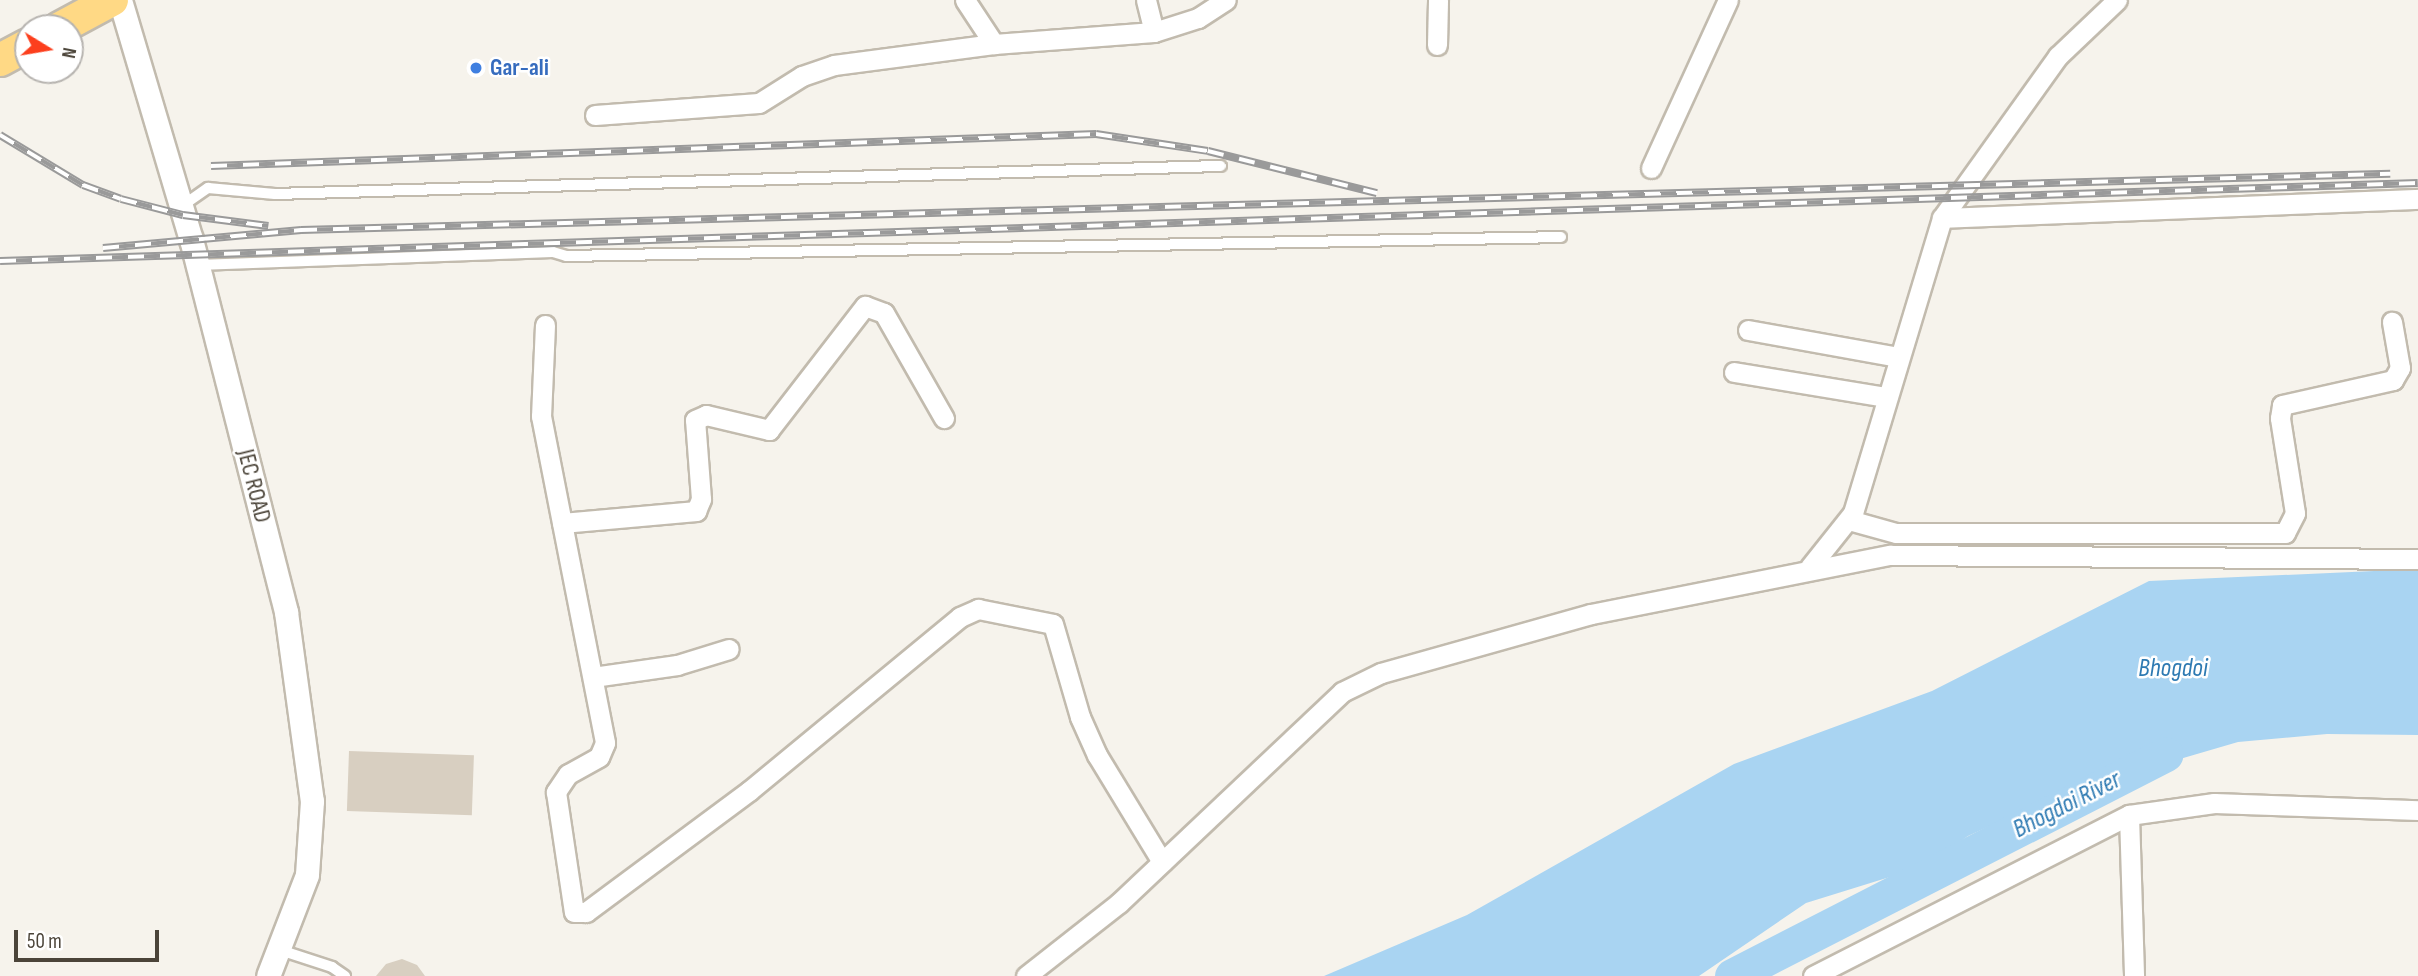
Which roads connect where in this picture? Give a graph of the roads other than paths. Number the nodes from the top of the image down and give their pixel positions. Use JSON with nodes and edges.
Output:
{"nodes":[{"id":1,"x":111,"y":0,"type":"edge"},
{"id":2,"x":120,"y":0,"type":"edge"},
{"id":3,"x":965,"y":0,"type":"edge"},
{"id":4,"x":1146,"y":0,"type":"edge"},
{"id":5,"x":1226,"y":0,"type":"edge"},
{"id":6,"x":1438,"y":0,"type":"edge"},
{"id":7,"x":1728,"y":0,"type":"edge"},
{"id":8,"x":2117,"y":0,"type":"edge"},
{"id":9,"x":84,"y":15,"type":"edge"},
{"id":10,"x":1154,"y":32,"type":"junction"},
{"id":11,"x":994,"y":44,"type":"junction"},
{"id":12,"x":1437,"y":46,"type":"dead end"},
{"id":13,"x":595,"y":115,"type":"dead end"},
{"id":14,"x":1221,"y":166,"type":"dead end"},
{"id":15,"x":1651,"y":168,"type":"dead end"},
{"id":16,"x":2418,"y":199,"type":"edge"},
{"id":17,"x":181,"y":207,"type":"junction"},
{"id":18,"x":1942,"y":218,"type":"junction"},
{"id":19,"x":1561,"y":237,"type":"dead end"},
{"id":20,"x":197,"y":265,"type":"junction"},
{"id":21,"x":2392,"y":322,"type":"dead end"},
{"id":22,"x":545,"y":325,"type":"dead end"},
{"id":23,"x":1748,"y":330,"type":"dead end"},
{"id":24,"x":1898,"y":357,"type":"junction"},
{"id":25,"x":1734,"y":372,"type":"dead end"},
{"id":26,"x":1885,"y":397,"type":"junction"},
{"id":27,"x":944,"y":418,"type":"dead end"},
{"id":28,"x":1849,"y":520,"type":"junction"},
{"id":29,"x":562,"y":523,"type":"junction"},
{"id":30,"x":2418,"y":559,"type":"edge"},
{"id":31,"x":1810,"y":567,"type":"junction"},
{"id":32,"x":729,"y":649,"type":"dead end"},
{"id":33,"x":593,"y":677,"type":"junction"},
{"id":34,"x":2418,"y":810,"type":"edge"},
{"id":35,"x":2129,"y":814,"type":"junction"},
{"id":36,"x":1162,"y":862,"type":"junction"},
{"id":37,"x":280,"y":950,"type":"junction"},
{"id":38,"x":268,"y":976,"type":"edge"},
{"id":39,"x":345,"y":976,"type":"edge"},
{"id":40,"x":1026,"y":976,"type":"edge"},
{"id":41,"x":1813,"y":976,"type":"edge"},
{"id":42,"x":2134,"y":976,"type":"edge"}],
"edges":[{"from":1,"to":9,"type":"highway"},
{"from":2,"to":17,"type":"street","name":"JEC ROAD"},
{"from":3,"to":11,"type":"street"},
{"from":4,"to":10,"type":"street"},
{"from":5,"to":10,"type":"street"},
{"from":6,"to":12,"type":"street"},
{"from":7,"to":15,"type":"street"},
{"from":8,"to":18,"type":"street"},
{"from":10,"to":11,"type":"street"},
{"from":11,"to":13,"type":"street"},
{"from":14,"to":17,"type":"lane"},
{"from":16,"to":18,"type":"street"},
{"from":17,"to":20,"type":"street","name":"JEC ROAD"},
{"from":18,"to":24,"type":"street"},
{"from":19,"to":20,"type":"lane"},
{"from":20,"to":37,"type":"street","name":"JEC ROAD"},
{"from":21,"to":28,"type":"street"},
{"from":22,"to":29,"type":"street"},
{"from":23,"to":24,"type":"street"},
{"from":24,"to":26,"type":"street"},
{"from":25,"to":26,"type":"street"},
{"from":26,"to":28,"type":"street"},
{"from":27,"to":29,"type":"street"},
{"from":28,"to":31,"type":"street"},
{"from":29,"to":33,"type":"street"},
{"from":30,"to":31,"type":"street"},
{"from":31,"to":36,"type":"street"},
{"from":32,"to":33,"type":"street"},
{"from":33,"to":36,"type":"street"},
{"from":34,"to":35,"type":"street"},
{"from":35,"to":41,"type":"street"},
{"from":35,"to":42,"type":"street"},
{"from":36,"to":40,"type":"street"},
{"from":37,"to":38,"type":"street","name":"JEC ROAD"},
{"from":37,"to":39,"type":"lane"}]}
